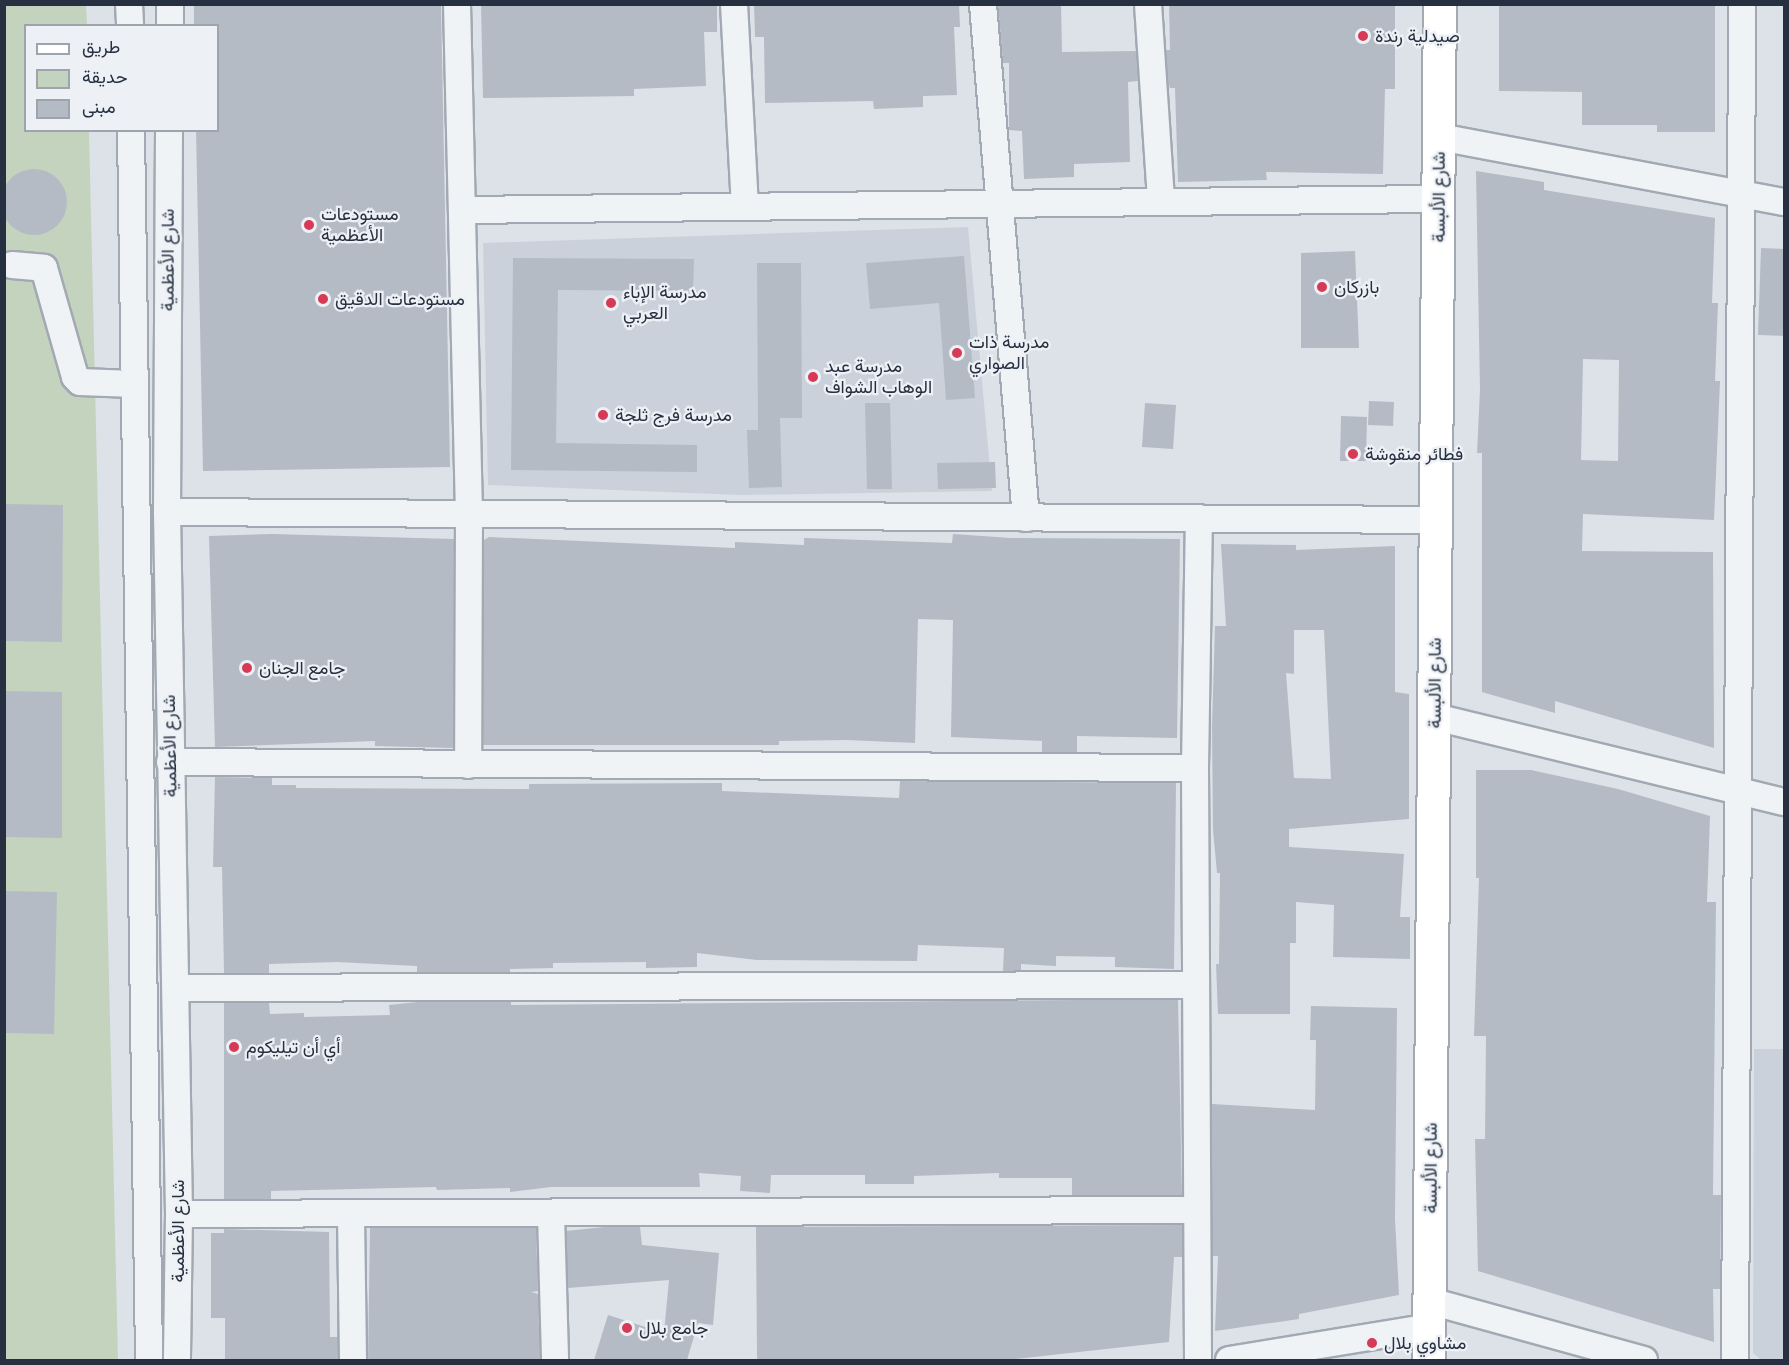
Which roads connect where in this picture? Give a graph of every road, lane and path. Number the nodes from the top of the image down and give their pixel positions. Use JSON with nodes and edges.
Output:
{"nodes":[{"id":1,"x":129,"y":4,"type":"edge"},
{"id":2,"x":170,"y":4,"type":"edge"},
{"id":3,"x":457,"y":4,"type":"edge"},
{"id":4,"x":734,"y":4,"type":"edge"},
{"id":5,"x":983,"y":4,"type":"edge"},
{"id":6,"x":1148,"y":4,"type":"edge"},
{"id":7,"x":1440,"y":4,"type":"edge"},
{"id":8,"x":1742,"y":4,"type":"edge"},
{"id":9,"x":129,"y":24,"type":"edge"},
{"id":10,"x":170,"y":24,"type":"edge"},
{"id":11,"x":131,"y":132,"type":"edge"},
{"id":12,"x":169,"y":132,"type":"edge"},
{"id":13,"x":1439,"y":137,"type":"junction"},
{"id":14,"x":1741,"y":194,"type":"junction"},
{"id":15,"x":1439,"y":198,"type":"junction"},
{"id":16,"x":1161,"y":202,"type":"junction"},
{"id":17,"x":1785,"y":202,"type":"edge"},
{"id":18,"x":999,"y":203,"type":"junction"},
{"id":19,"x":745,"y":206,"type":"junction"},
{"id":20,"x":462,"y":210,"type":"junction"},
{"id":21,"x":12,"y":265,"type":"dead end"},
{"id":22,"x":134,"y":384,"type":"junction"},
{"id":23,"x":167,"y":512,"type":"junction"},
{"id":24,"x":469,"y":514,"type":"junction"},
{"id":25,"x":1026,"y":518,"type":"junction"},
{"id":26,"x":1199,"y":518,"type":"junction"},
{"id":27,"x":1436,"y":520,"type":"junction"},
{"id":28,"x":1435,"y":717,"type":"junction"},
{"id":29,"x":170,"y":762,"type":"junction"},
{"id":30,"x":468,"y":765,"type":"junction"},
{"id":31,"x":1195,"y":768,"type":"junction"},
{"id":32,"x":1741,"y":791,"type":"junction"},
{"id":33,"x":1785,"y":802,"type":"edge"},
{"id":34,"x":1196,"y":985,"type":"junction"},
{"id":35,"x":176,"y":988,"type":"junction"},
{"id":36,"x":1197,"y":1210,"type":"junction"},
{"id":37,"x":179,"y":1214,"type":"junction"},
{"id":38,"x":551,"y":1214,"type":"junction"},
{"id":39,"x":351,"y":1215,"type":"junction"},
{"id":40,"x":1430,"y":1314,"type":"junction"},
{"id":41,"x":150,"y":1360,"type":"edge"},
{"id":42,"x":177,"y":1360,"type":"edge"},
{"id":43,"x":353,"y":1360,"type":"edge"},
{"id":44,"x":555,"y":1360,"type":"edge"},
{"id":45,"x":1198,"y":1360,"type":"edge"},
{"id":46,"x":1229,"y":1360,"type":"edge"},
{"id":47,"x":1429,"y":1360,"type":"edge"},
{"id":48,"x":1644,"y":1360,"type":"edge"},
{"id":49,"x":1735,"y":1360,"type":"edge"}],
"edges":[{"from":1,"to":9,"type":"street"},
{"from":2,"to":10,"type":"street"},
{"from":3,"to":20,"type":"street"},
{"from":4,"to":19,"type":"street"},
{"from":5,"to":18,"type":"street"},
{"from":6,"to":16,"type":"street"},
{"from":7,"to":13,"type":"main road","name":"شارع الألبسة"},
{"from":8,"to":14,"type":"street"},
{"from":11,"to":22,"type":"street"},
{"from":12,"to":23,"type":"street","name":"شارع الأعظمية"},
{"from":13,"to":14,"type":"street"},
{"from":13,"to":15,"type":"main road","name":"شارع الألبسة"},
{"from":14,"to":17,"type":"street"},
{"from":14,"to":32,"type":"street"},
{"from":15,"to":16,"type":"street"},
{"from":15,"to":27,"type":"main road","name":"شارع الألبسة"},
{"from":16,"to":18,"type":"street"},
{"from":18,"to":19,"type":"street"},
{"from":18,"to":25,"type":"street"},
{"from":19,"to":20,"type":"street"},
{"from":20,"to":24,"type":"street"},
{"from":21,"to":22,"type":"street"},
{"from":22,"to":41,"type":"street"},
{"from":23,"to":24,"type":"street"},
{"from":23,"to":29,"type":"street","name":"شارع الأعظمية"},
{"from":24,"to":25,"type":"street"},
{"from":24,"to":30,"type":"street"},
{"from":25,"to":26,"type":"street"},
{"from":26,"to":27,"type":"street"},
{"from":26,"to":31,"type":"street"},
{"from":27,"to":28,"type":"main road","name":"شارع الألبسة"},
{"from":28,"to":32,"type":"street"},
{"from":28,"to":40,"type":"main road","name":"شارع الألبسة"},
{"from":29,"to":30,"type":"street"},
{"from":29,"to":35,"type":"street","name":"شارع الأعظمية"},
{"from":30,"to":31,"type":"street"},
{"from":31,"to":34,"type":"street"},
{"from":32,"to":33,"type":"street"},
{"from":32,"to":49,"type":"street"},
{"from":34,"to":35,"type":"street"},
{"from":34,"to":36,"type":"street"},
{"from":35,"to":37,"type":"street","name":"شارع الأعظمية"},
{"from":36,"to":38,"type":"street"},
{"from":36,"to":45,"type":"street"},
{"from":37,"to":39,"type":"street"},
{"from":37,"to":42,"type":"street","name":"شارع الأعظمية"},
{"from":38,"to":39,"type":"street"},
{"from":38,"to":44,"type":"street"},
{"from":39,"to":43,"type":"street"},
{"from":40,"to":46,"type":"street"},
{"from":40,"to":47,"type":"main road","name":"شارع الألبسة"},
{"from":40,"to":48,"type":"street"}]}
